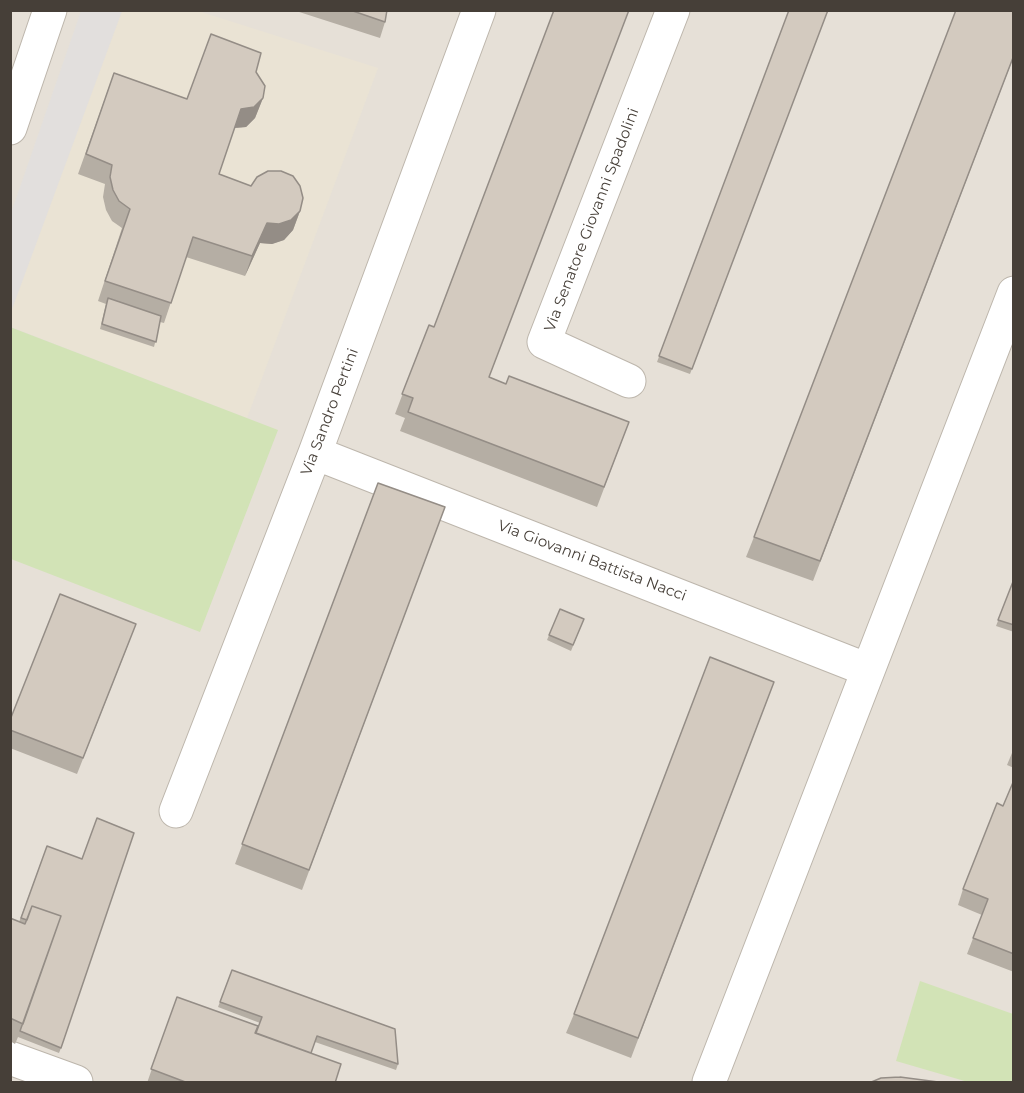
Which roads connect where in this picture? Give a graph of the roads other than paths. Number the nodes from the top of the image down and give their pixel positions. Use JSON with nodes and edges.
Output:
{"nodes":[{"id":1,"x":50,"y":10,"type":"edge"},
{"id":2,"x":479,"y":10,"type":"edge"},
{"id":3,"x":673,"y":10,"type":"edge"},
{"id":4,"x":10,"y":128,"type":"edge"},
{"id":5,"x":1014,"y":293,"type":"edge"},
{"id":6,"x":629,"y":381,"type":"dead end"},
{"id":7,"x":315,"y":453,"type":"junction"},
{"id":8,"x":868,"y":670,"type":"junction"},
{"id":9,"x":176,"y":811,"type":"dead end"},
{"id":10,"x":10,"y":1058,"type":"edge"},
{"id":11,"x":76,"y":1083,"type":"edge"},
{"id":12,"x":708,"y":1083,"type":"edge"}],
"edges":[{"from":1,"to":4,"type":"street"},
{"from":2,"to":7,"type":"street","name":"Via Sandro Pertini"},
{"from":3,"to":6,"type":"street","name":"Via Senatore Giovanni Spadolini"},
{"from":5,"to":8,"type":"street"},
{"from":7,"to":8,"type":"street","name":"Via Giovanni Battista Nacci"},
{"from":7,"to":9,"type":"street","name":"Via Sandro Pertini"},
{"from":8,"to":12,"type":"street"},
{"from":10,"to":11,"type":"street"}]}
